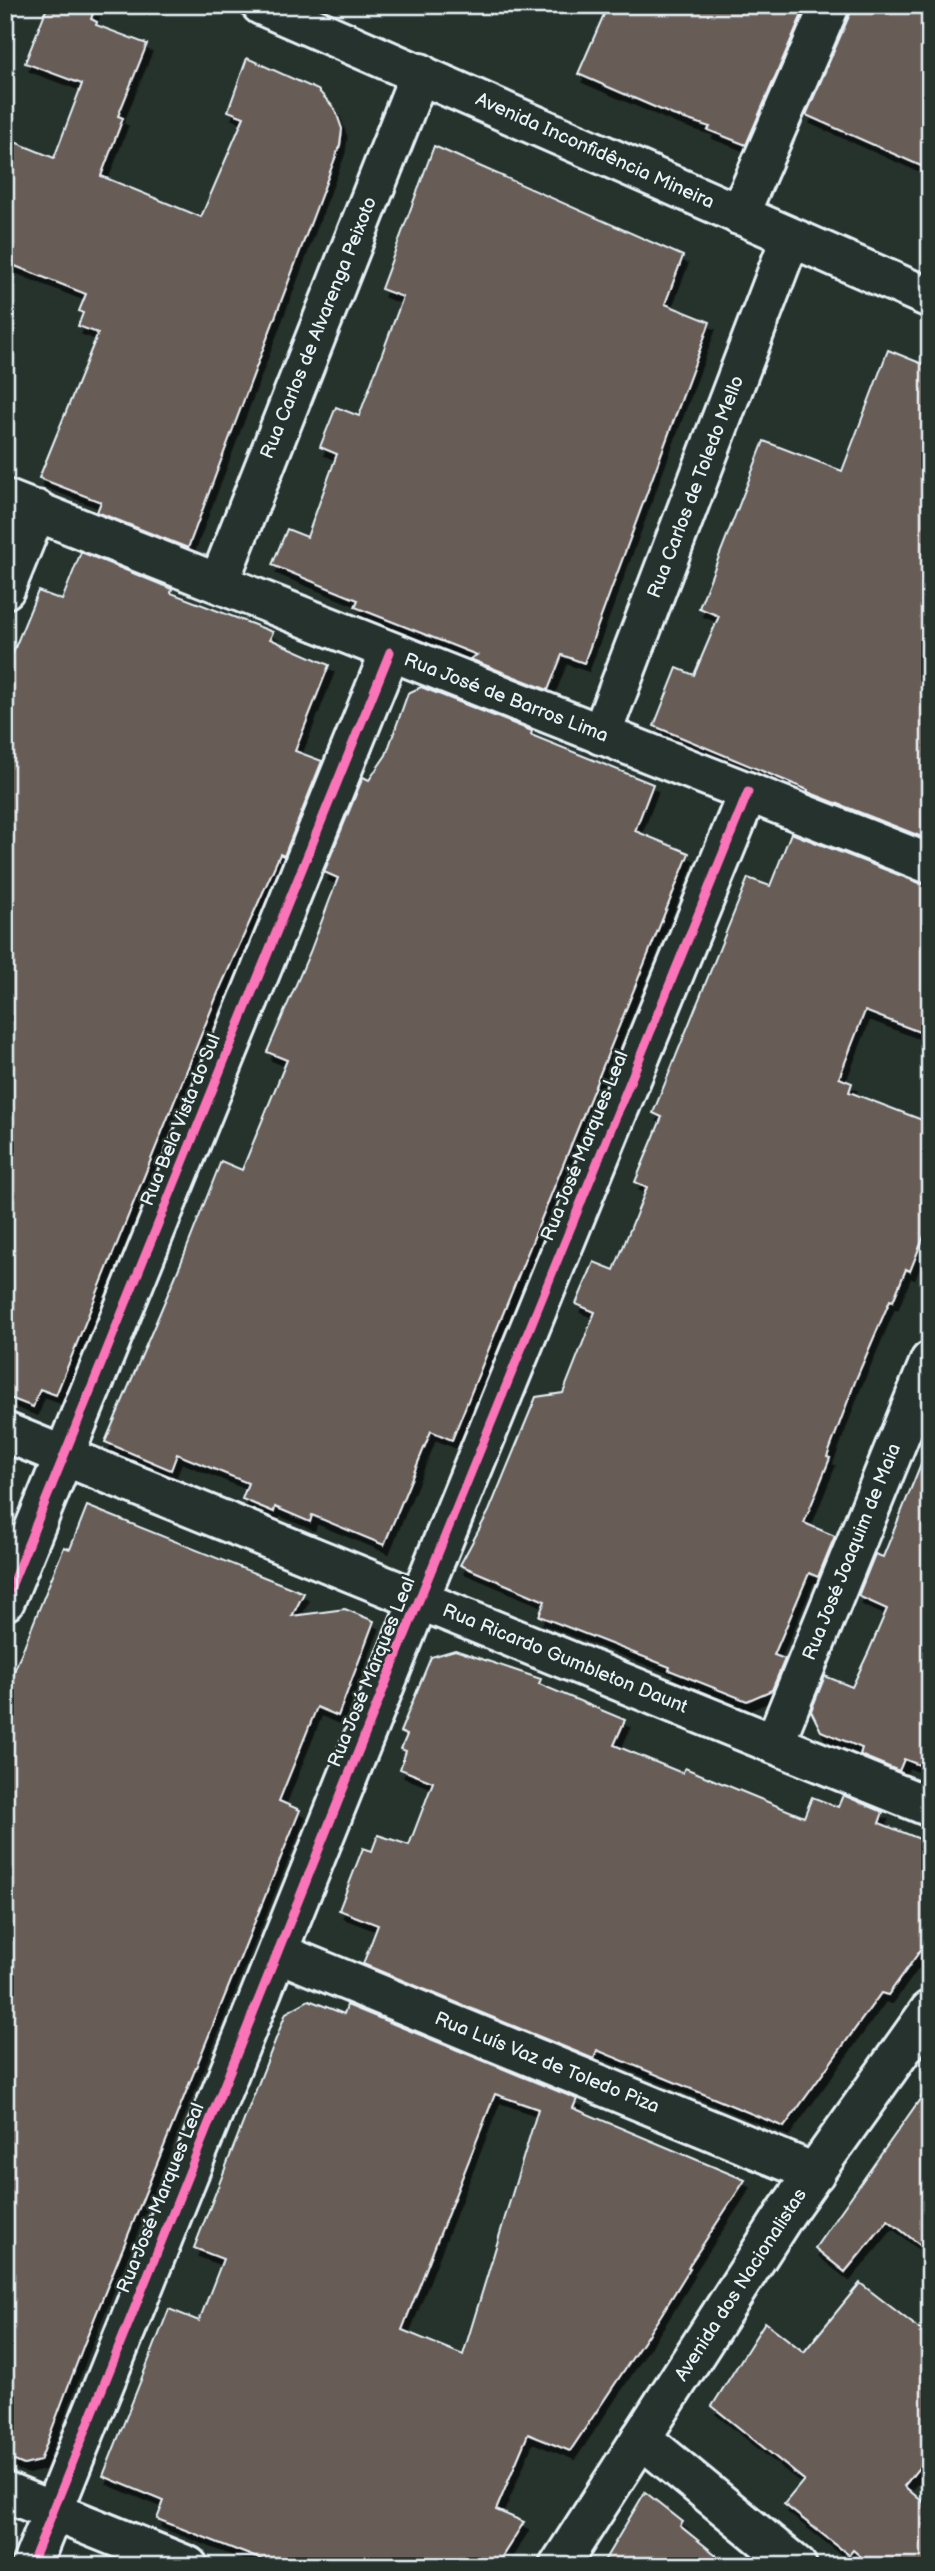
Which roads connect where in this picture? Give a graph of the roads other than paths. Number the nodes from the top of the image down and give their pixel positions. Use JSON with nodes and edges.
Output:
{"nodes":[{"id":1,"x":261,"y":5,"type":"edge"},
{"id":2,"x":830,"y":5,"type":"edge"},
{"id":3,"x":420,"y":73,"type":"junction"},
{"id":4,"x":739,"y":215,"type":"junction"},
{"id":5,"x":790,"y":239,"type":"junction"},
{"id":6,"x":930,"y":298,"type":"edge"},
{"id":7,"x":21,"y":505,"type":"edge"},
{"id":8,"x":219,"y":582,"type":"junction"},
{"id":9,"x":5,"y":589,"type":"edge"},
{"id":10,"x":390,"y":652,"type":"junction"},
{"id":11,"x":601,"y":735,"type":"junction"},
{"id":12,"x":748,"y":792,"type":"junction"},
{"id":13,"x":930,"y":864,"type":"edge"},
{"id":14,"x":930,"y":1361,"type":"edge"},
{"id":15,"x":5,"y":1432,"type":"edge"},
{"id":16,"x":64,"y":1455,"type":"junction"},
{"id":17,"x":419,"y":1600,"type":"junction"},
{"id":18,"x":5,"y":1601,"type":"edge"},
{"id":19,"x":774,"y":1744,"type":"junction"},
{"id":20,"x":930,"y":1807,"type":"edge"},
{"id":21,"x":279,"y":1952,"type":"junction"},
{"id":22,"x":930,"y":2010,"type":"edge"},
{"id":23,"x":816,"y":2173,"type":"junction"},
{"id":24,"x":641,"y":2438,"type":"junction"},
{"id":25,"x":5,"y":2492,"type":"edge"},
{"id":26,"x":54,"y":2512,"type":"junction"},
{"id":27,"x":32,"y":2566,"type":"edge"},
{"id":28,"x":188,"y":2566,"type":"edge"},
{"id":29,"x":559,"y":2566,"type":"edge"},
{"id":30,"x":797,"y":2566,"type":"edge"}],
"edges":[{"from":1,"to":3,"type":"street","name":"Avenida Inconfidência Mineira"},
{"from":2,"to":4,"type":"street"},
{"from":3,"to":4,"type":"street","name":"Avenida Inconfidência Mineira"},
{"from":3,"to":8,"type":"street","name":"Rua Carlos de Alvarenga Peixoto"},
{"from":4,"to":5,"type":"street","name":"Avenida Inconfidência Mineira"},
{"from":5,"to":6,"type":"street","name":"Avenida Inconfidência Mineira"},
{"from":5,"to":11,"type":"street","name":"Rua Carlos de Toledo Mello"},
{"from":7,"to":8,"type":"street","name":"Rua José de Barros Lima"},
{"from":7,"to":9,"type":"street"},
{"from":8,"to":10,"type":"street","name":"Rua José de Barros Lima"},
{"from":10,"to":11,"type":"street","name":"Rua José de Barros Lima"},
{"from":10,"to":16,"type":"street","name":"Rua Bela Vista do Sul"},
{"from":11,"to":12,"type":"street","name":"Rua José de Barros Lima"},
{"from":12,"to":13,"type":"street","name":"Rua José de Barros Lima"},
{"from":12,"to":17,"type":"street","name":"Rua José Marques Leal"},
{"from":14,"to":19,"type":"street","name":"Rua José Joaquim de Maia"},
{"from":15,"to":16,"type":"street","name":"Rua Ricardo Gumbleton Daunt"},
{"from":16,"to":17,"type":"street","name":"Rua Ricardo Gumbleton Daunt"},
{"from":16,"to":18,"type":"street","name":"Rua Bela Vista do Sul"},
{"from":17,"to":19,"type":"street","name":"Rua Ricardo Gumbleton Daunt"},
{"from":17,"to":21,"type":"street","name":"Rua José Marques Leal"},
{"from":19,"to":20,"type":"street","name":"Rua Ricardo Gumbleton Daunt"},
{"from":21,"to":23,"type":"street","name":"Rua Luís Vaz de Toledo Piza"},
{"from":21,"to":26,"type":"street","name":"Rua José Marques Leal"},
{"from":22,"to":23,"type":"street","name":"Avenida dos Nacionalistas"},
{"from":23,"to":24,"type":"street","name":"Avenida dos Nacionalistas"},
{"from":24,"to":29,"type":"street","name":"Avenida dos Nacionalistas"},
{"from":24,"to":30,"type":"street"},
{"from":25,"to":26,"type":"street"},
{"from":26,"to":27,"type":"street","name":"Rua José Marques Leal"},
{"from":26,"to":28,"type":"street"}]}
